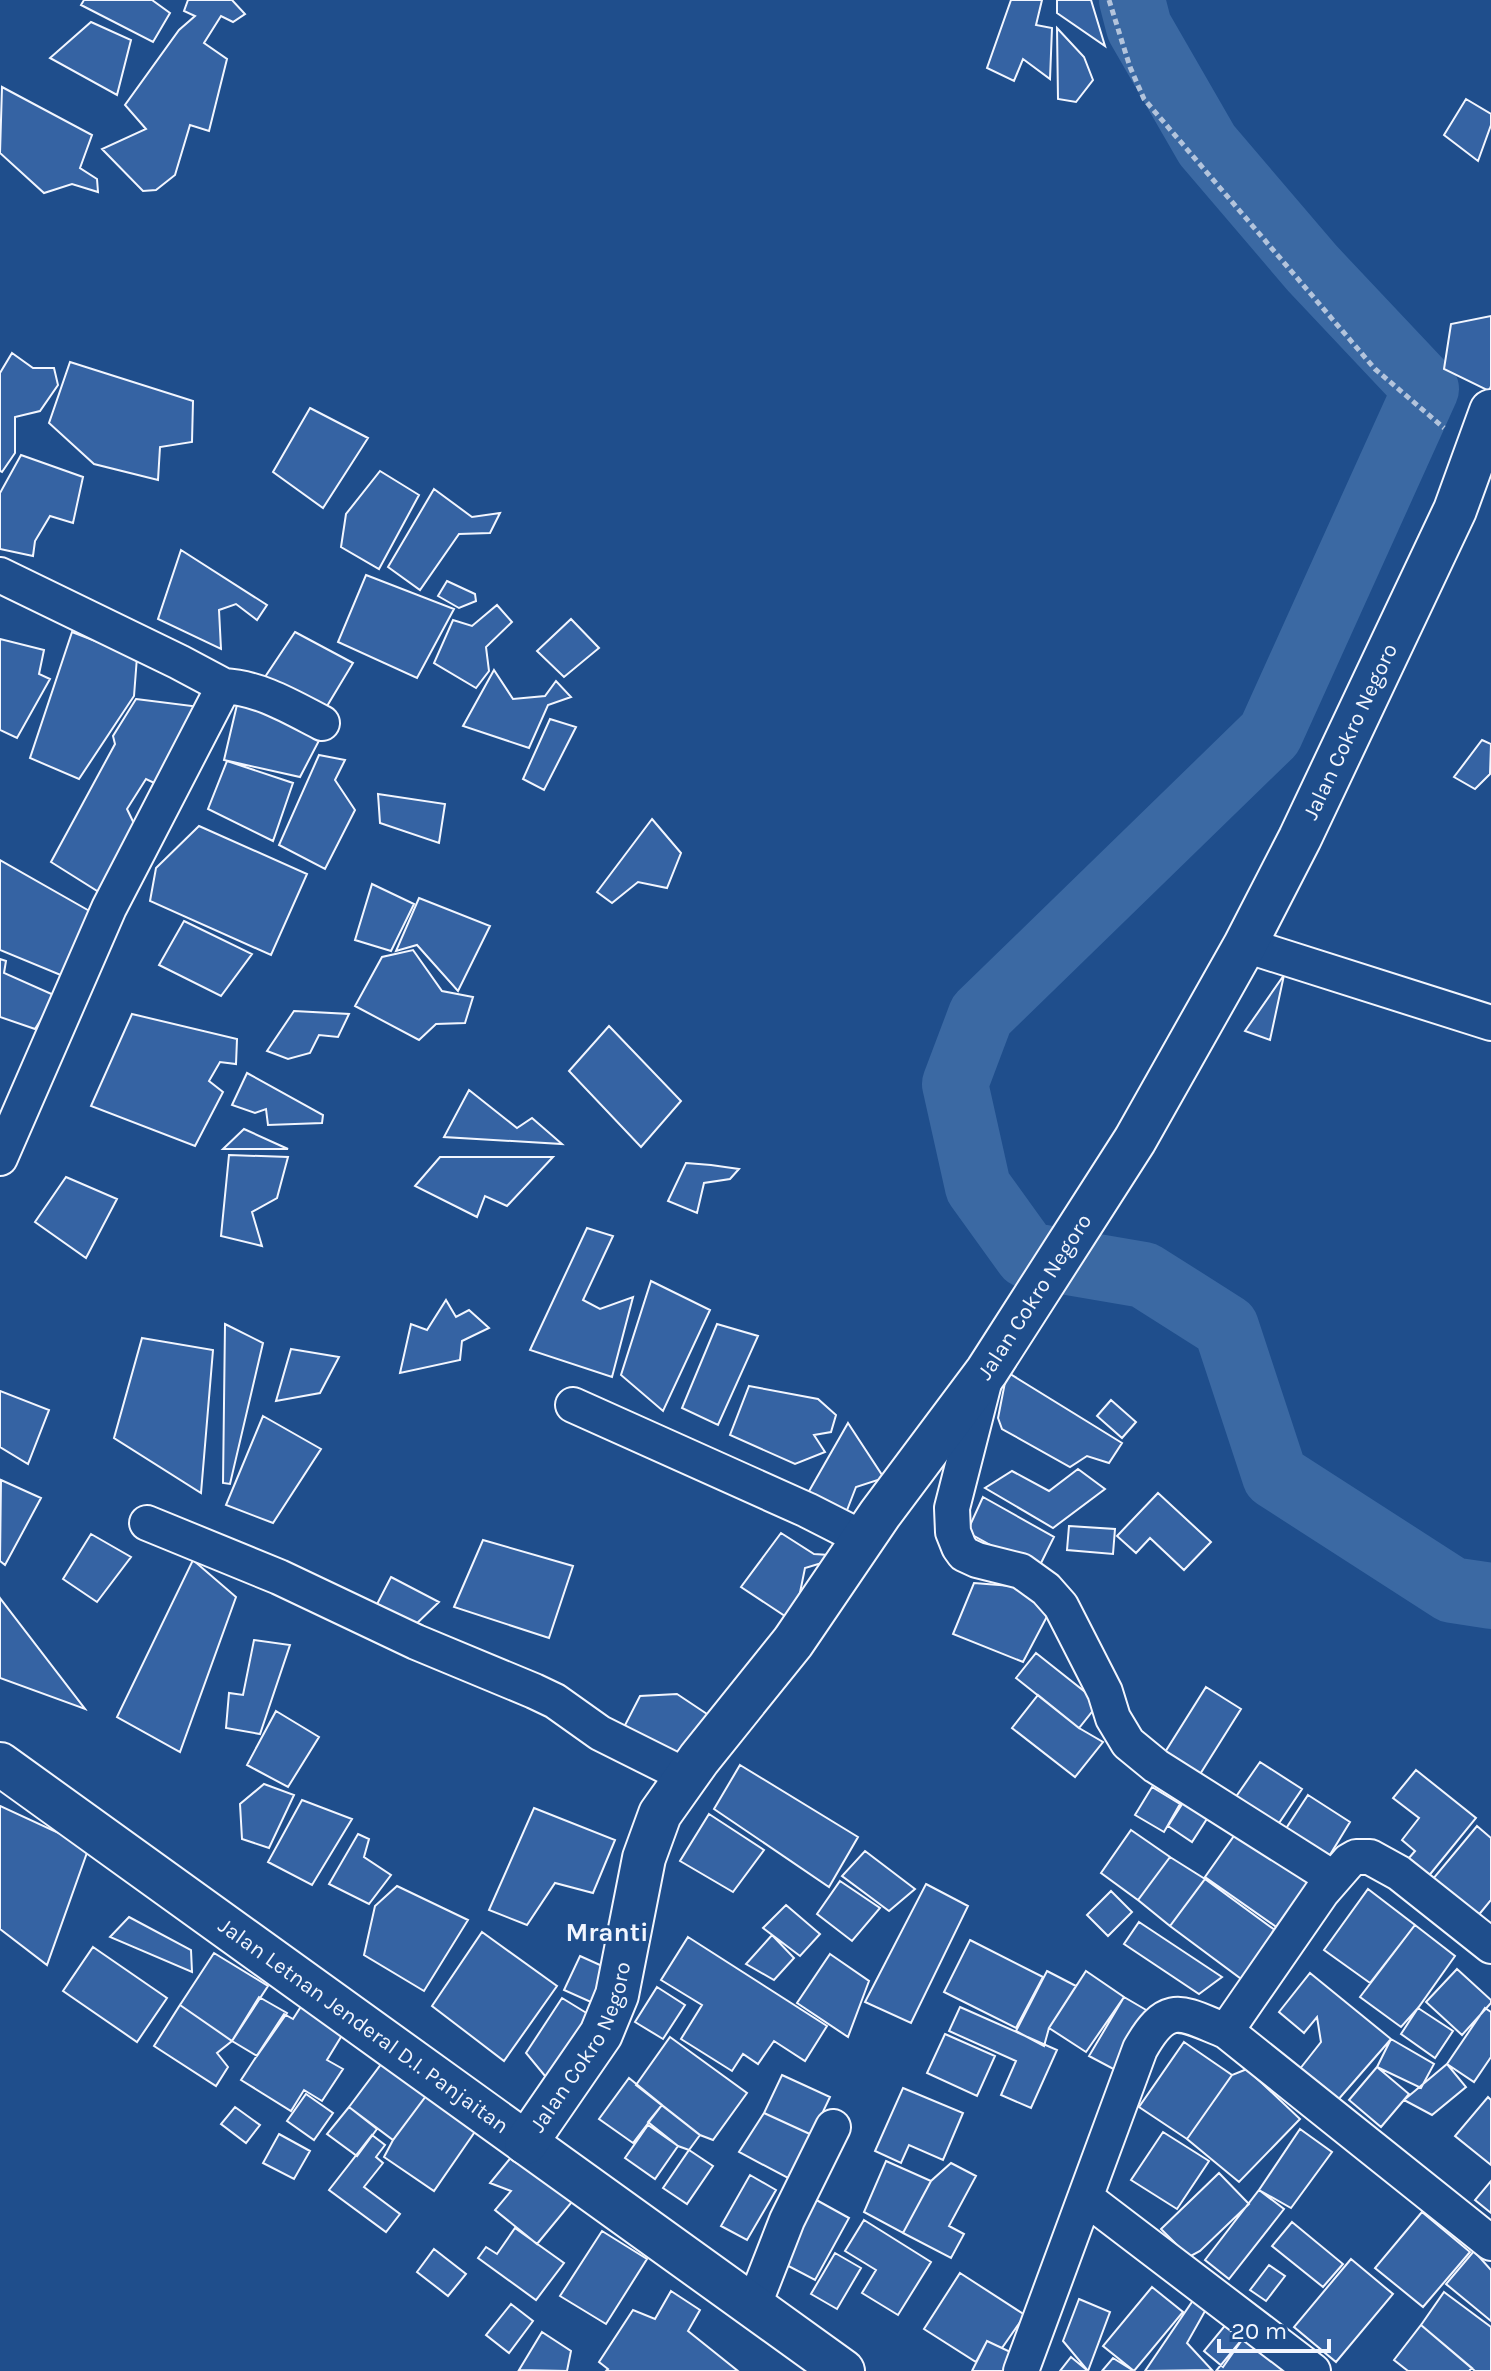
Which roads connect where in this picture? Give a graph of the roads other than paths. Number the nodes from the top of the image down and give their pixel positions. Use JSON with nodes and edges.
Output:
{"nodes":[{"id":1,"x":1491,"y":411,"type":"edge"},
{"id":2,"x":0,"y":575,"type":"edge"},
{"id":3,"x":224,"y":686,"type":"junction"},
{"id":4,"x":322,"y":723,"type":"dead end"},
{"id":5,"x":1245,"y":945,"type":"junction"},
{"id":6,"x":1491,"y":1023,"type":"edge"},
{"id":7,"x":0,"y":1158,"type":"edge"},
{"id":8,"x":987,"y":1371,"type":"junction"},
{"id":9,"x":573,"y":1405,"type":"dead end"},
{"id":10,"x":147,"y":1523,"type":"dead end"},
{"id":11,"x":864,"y":1539,"type":"junction"},
{"id":12,"x":0,"y":1764,"type":"edge"},
{"id":13,"x":686,"y":1776,"type":"junction"},
{"id":14,"x":1333,"y":1878,"type":"junction"},
{"id":15,"x":1491,"y":1946,"type":"edge"},
{"id":16,"x":1226,"y":2031,"type":"junction"},
{"id":17,"x":833,"y":2127,"type":"dead end"},
{"id":18,"x":526,"y":2143,"type":"junction"},
{"id":19,"x":1086,"y":2198,"type":"junction"},
{"id":20,"x":1491,"y":2243,"type":"edge"},
{"id":21,"x":753,"y":2307,"type":"junction"},
{"id":22,"x":843,"y":2371,"type":"edge"},
{"id":23,"x":1021,"y":2371,"type":"edge"},
{"id":24,"x":1313,"y":2371,"type":"edge"}],
"edges":[{"from":1,"to":5,"type":"street","name":"Jalan Cokro Negoro"},
{"from":2,"to":3,"type":"street"},
{"from":3,"to":4,"type":"street"},
{"from":3,"to":7,"type":"street"},
{"from":5,"to":6,"type":"street"},
{"from":5,"to":8,"type":"street","name":"Jalan Cokro Negoro"},
{"from":8,"to":11,"type":"street","name":"Jalan Cokro Negoro"},
{"from":8,"to":14,"type":"street"},
{"from":9,"to":11,"type":"street"},
{"from":10,"to":13,"type":"street"},
{"from":11,"to":13,"type":"street","name":"Jalan Cokro Negoro"},
{"from":12,"to":18,"type":"street","name":"Jalan Letnan Jenderal D.I. Panjaitan"},
{"from":13,"to":18,"type":"street","name":"Jalan Cokro Negoro"},
{"from":14,"to":15,"type":"street"},
{"from":14,"to":16,"type":"street"},
{"from":16,"to":19,"type":"street"},
{"from":16,"to":20,"type":"street"},
{"from":17,"to":21,"type":"street"},
{"from":18,"to":21,"type":"street","name":"Jalan Letnan Jenderal D.I. Panjaitan"},
{"from":19,"to":23,"type":"street"},
{"from":19,"to":24,"type":"street"},
{"from":21,"to":22,"type":"street","name":"Jalan Letnan Jenderal D.I. Panjaitan"}]}
